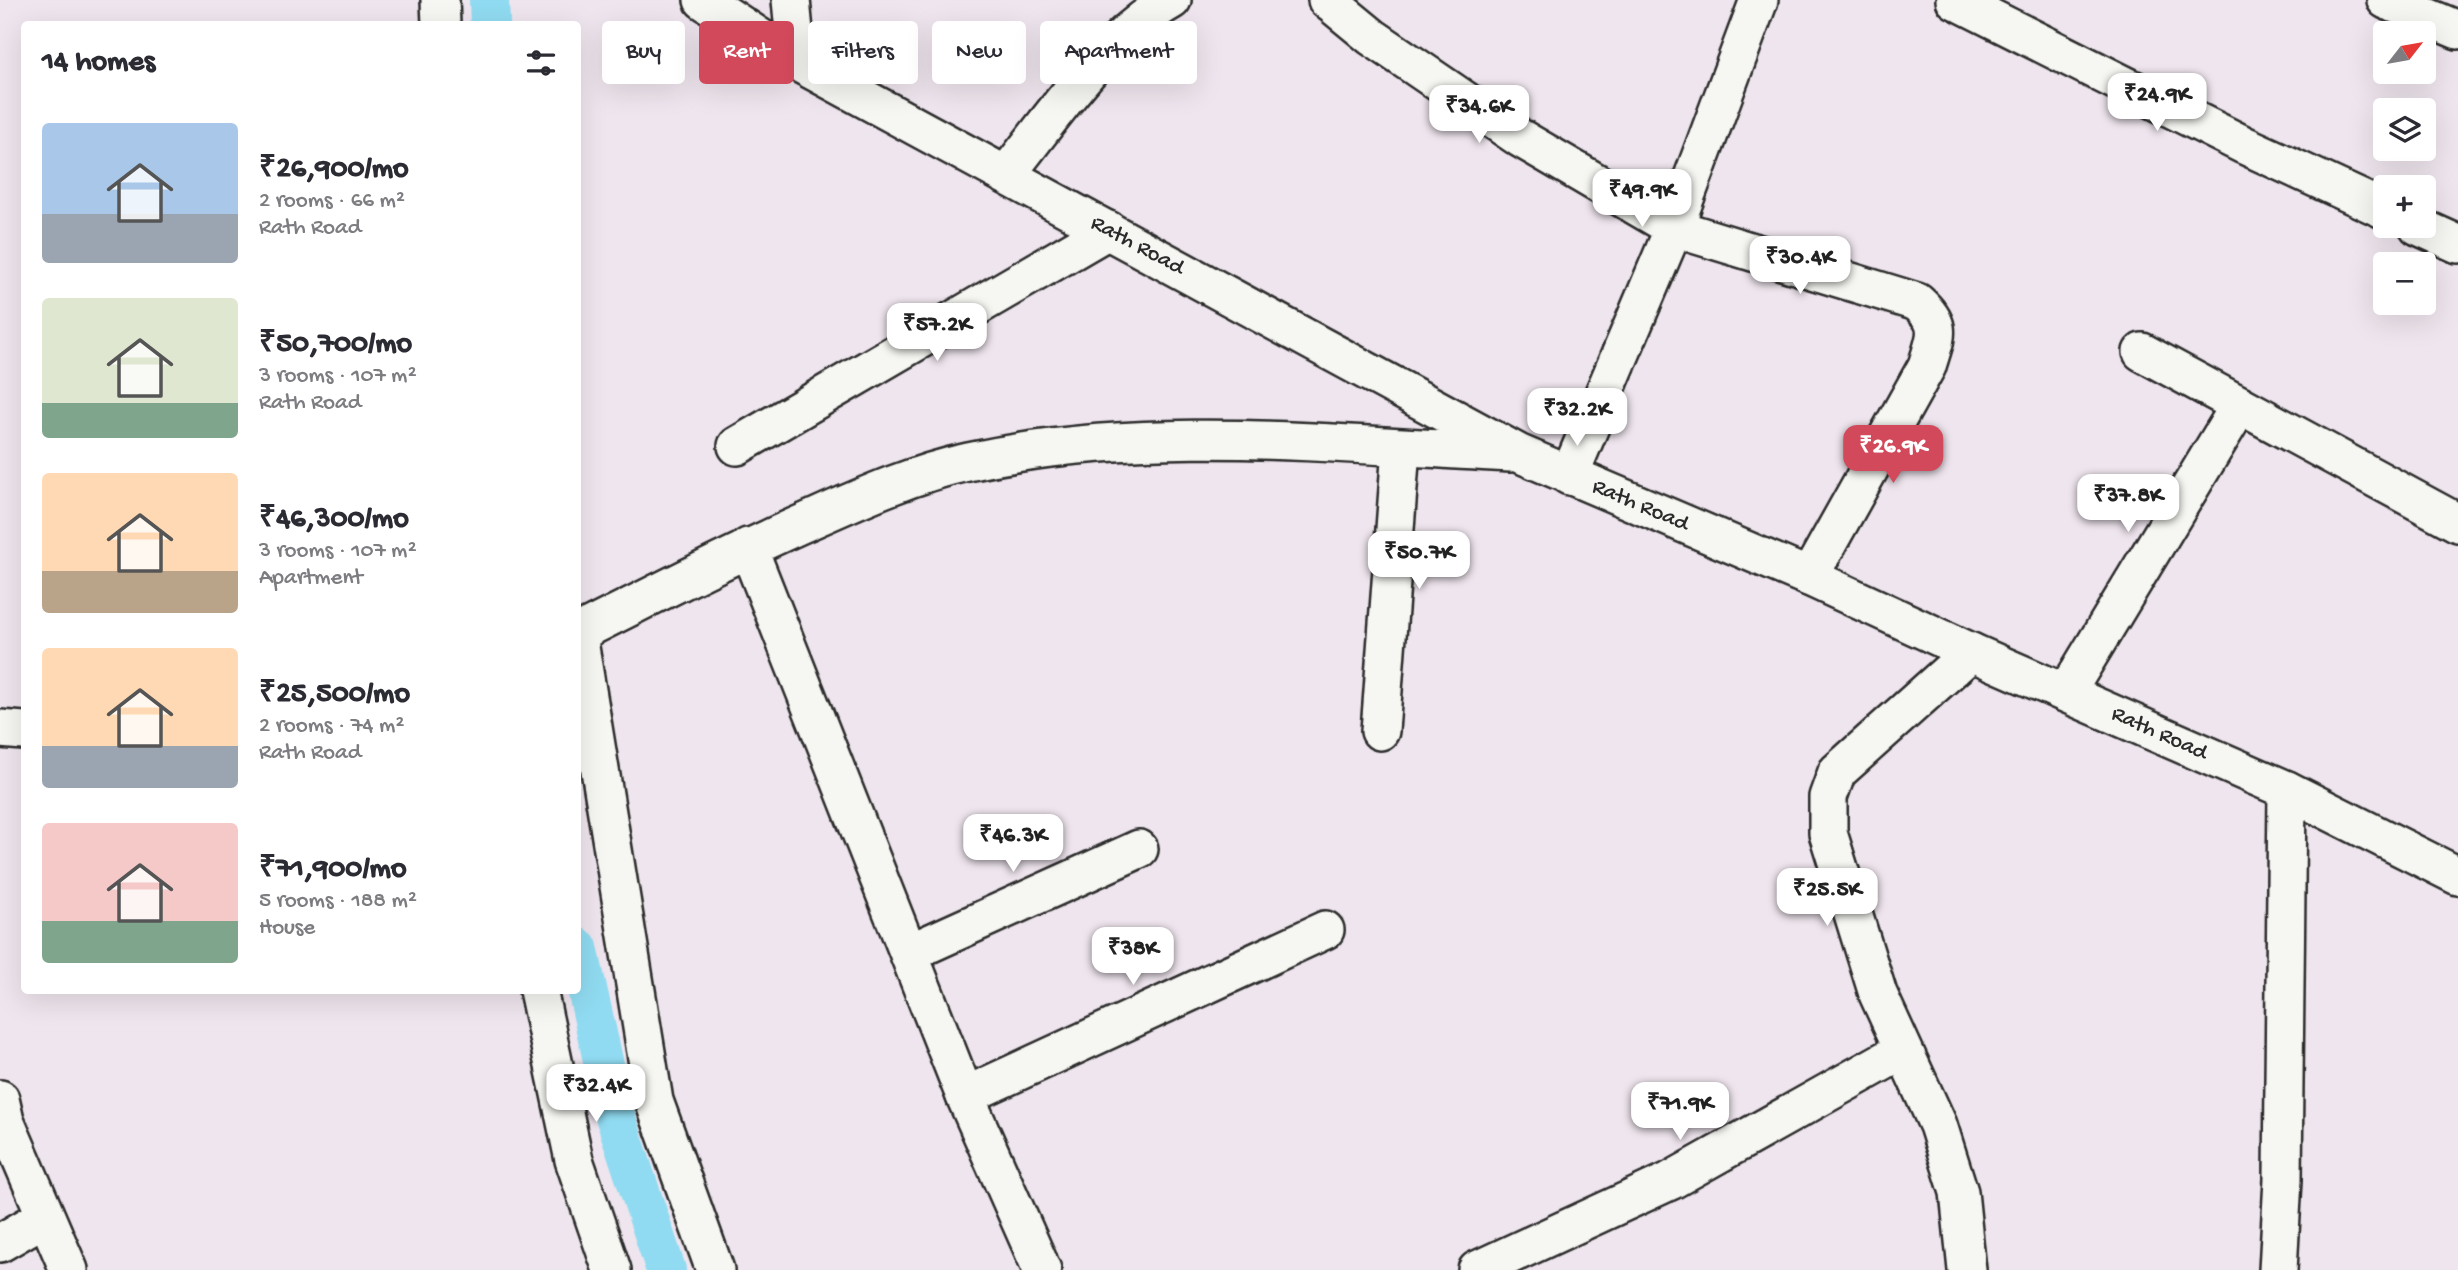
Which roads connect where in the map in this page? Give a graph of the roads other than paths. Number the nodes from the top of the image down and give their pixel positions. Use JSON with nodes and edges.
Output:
{"nodes":[{"id":1,"x":440,"y":0,"type":"edge"},
{"id":2,"x":703,"y":0,"type":"edge"},
{"id":3,"x":791,"y":0,"type":"edge"},
{"id":4,"x":1172,"y":0,"type":"edge"},
{"id":5,"x":1327,"y":0,"type":"edge"},
{"id":6,"x":1759,"y":0,"type":"edge"},
{"id":7,"x":1955,"y":0,"type":"edge"},
{"id":8,"x":2386,"y":0,"type":"edge"},
{"id":9,"x":441,"y":21,"type":"edge"},
{"id":10,"x":2458,"y":30,"type":"edge"},
{"id":11,"x":797,"y":62,"type":"junction"},
{"id":12,"x":1006,"y":175,"type":"junction"},
{"id":13,"x":2373,"y":204,"type":"edge"},
{"id":14,"x":1674,"y":228,"type":"junction"},
{"id":15,"x":1108,"y":230,"type":"junction"},
{"id":16,"x":2436,"y":234,"type":"edge"},
{"id":17,"x":2458,"y":244,"type":"edge"},
{"id":18,"x":2142,"y":352,"type":"dead end"},
{"id":19,"x":2240,"y":405,"type":"junction"},
{"id":20,"x":737,"y":446,"type":"dead end"},
{"id":21,"x":1401,"y":448,"type":"junction"},
{"id":22,"x":1518,"y":453,"type":"junction"},
{"id":23,"x":1569,"y":476,"type":"junction"},
{"id":24,"x":2458,"y":523,"type":"edge"},
{"id":25,"x":748,"y":547,"type":"junction"},
{"id":26,"x":1809,"y":577,"type":"junction"},
{"id":27,"x":581,"y":632,"type":"edge"},
{"id":28,"x":581,"y":652,"type":"edge"},
{"id":29,"x":1971,"y":652,"type":"junction"},
{"id":30,"x":2066,"y":694,"type":"junction"},
{"id":31,"x":0,"y":729,"type":"edge"},
{"id":32,"x":21,"y":731,"type":"edge"},
{"id":33,"x":1380,"y":731,"type":"dead end"},
{"id":34,"x":2287,"y":790,"type":"junction"},
{"id":35,"x":1139,"y":849,"type":"dead end"},
{"id":36,"x":2454,"y":864,"type":"edge"},
{"id":37,"x":1325,"y":930,"type":"dead end"},
{"id":38,"x":911,"y":952,"type":"junction"},
{"id":39,"x":539,"y":994,"type":"edge"},
{"id":40,"x":1902,"y":1051,"type":"junction"},
{"id":41,"x":965,"y":1096,"type":"junction"},
{"id":42,"x":0,"y":1099,"type":"edge"},
{"id":43,"x":45,"y":1217,"type":"junction"},
{"id":44,"x":0,"y":1243,"type":"edge"},
{"id":45,"x":69,"y":1270,"type":"edge"},
{"id":46,"x":612,"y":1270,"type":"edge"},
{"id":47,"x":715,"y":1270,"type":"edge"},
{"id":48,"x":1042,"y":1270,"type":"edge"},
{"id":49,"x":1477,"y":1270,"type":"edge"},
{"id":50,"x":1967,"y":1270,"type":"edge"},
{"id":51,"x":2278,"y":1270,"type":"edge"}],
"edges":[{"from":1,"to":9,"type":"street"},
{"from":2,"to":11,"type":"street","name":"Rath Road"},
{"from":3,"to":11,"type":"street"},
{"from":4,"to":12,"type":"street"},
{"from":5,"to":14,"type":"street"},
{"from":6,"to":14,"type":"street"},
{"from":7,"to":13,"type":"street"},
{"from":8,"to":10,"type":"street"},
{"from":11,"to":12,"type":"street","name":"Rath Road"},
{"from":12,"to":15,"type":"street","name":"Rath Road"},
{"from":14,"to":23,"type":"street"},
{"from":14,"to":26,"type":"street"},
{"from":15,"to":20,"type":"street"},
{"from":15,"to":22,"type":"street","name":"Rath Road"},
{"from":16,"to":17,"type":"street"},
{"from":18,"to":19,"type":"street"},
{"from":19,"to":24,"type":"street"},
{"from":19,"to":30,"type":"street"},
{"from":21,"to":22,"type":"street"},
{"from":21,"to":25,"type":"street"},
{"from":21,"to":33,"type":"street"},
{"from":22,"to":23,"type":"street","name":"Rath Road"},
{"from":23,"to":26,"type":"street","name":"Rath Road"},
{"from":25,"to":27,"type":"street"},
{"from":25,"to":38,"type":"street"},
{"from":26,"to":29,"type":"street","name":"Rath Road"},
{"from":28,"to":47,"type":"street"},
{"from":29,"to":30,"type":"street","name":"Rath Road"},
{"from":29,"to":40,"type":"street"},
{"from":30,"to":34,"type":"street","name":"Rath Road"},
{"from":31,"to":32,"type":"street"},
{"from":34,"to":36,"type":"street","name":"Rath Road"},
{"from":34,"to":51,"type":"street"},
{"from":35,"to":38,"type":"street"},
{"from":37,"to":41,"type":"street"},
{"from":38,"to":41,"type":"street"},
{"from":39,"to":46,"type":"street"},
{"from":40,"to":49,"type":"street"},
{"from":40,"to":50,"type":"street"},
{"from":41,"to":48,"type":"street"},
{"from":42,"to":43,"type":"street"},
{"from":43,"to":44,"type":"street"},
{"from":43,"to":45,"type":"street"}]}
